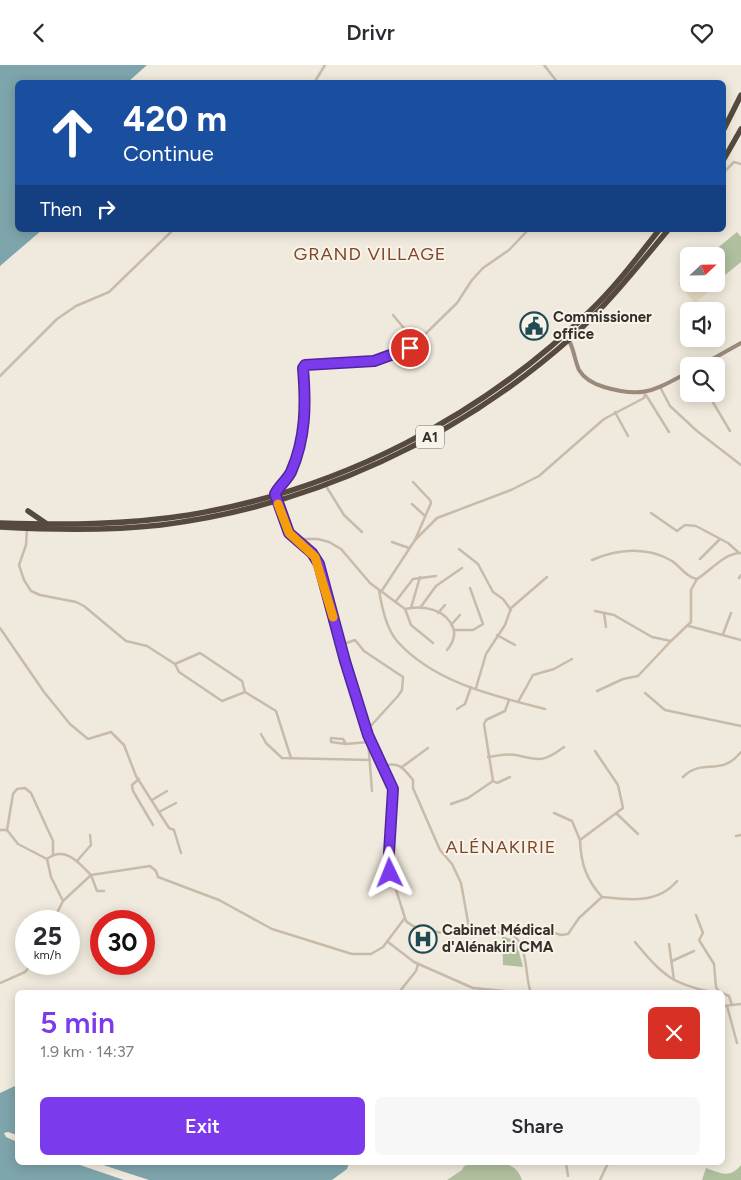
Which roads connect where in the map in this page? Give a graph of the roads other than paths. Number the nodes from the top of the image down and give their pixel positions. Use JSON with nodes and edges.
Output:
{"nodes":[{"id":1,"x":325,"y":65,"type":"edge"},
{"id":2,"x":544,"y":65,"type":"edge"},
{"id":3,"x":316,"y":80,"type":"edge"},
{"id":4,"x":556,"y":80,"type":"edge"},
{"id":5,"x":741,"y":95,"type":"edge"},
{"id":6,"x":726,"y":125,"type":"edge"},
{"id":7,"x":741,"y":129,"type":"edge"},
{"id":8,"x":726,"y":155,"type":"edge"},
{"id":9,"x":741,"y":164,"type":"edge"},
{"id":10,"x":726,"y":170,"type":"edge"},
{"id":11,"x":171,"y":232,"type":"edge"},
{"id":12,"x":526,"y":232,"type":"edge"},
{"id":13,"x":657,"y":232,"type":"edge"},
{"id":14,"x":666,"y":232,"type":"edge"},
{"id":15,"x":393,"y":315,"type":"dead end"},
{"id":16,"x":566,"y":338,"type":"junction"},
{"id":17,"x":741,"y":343,"type":"edge"},
{"id":18,"x":410,"y":348,"type":"junction"},
{"id":19,"x":716,"y":357,"type":"edge"},
{"id":20,"x":0,"y":376,"type":"edge"},
{"id":21,"x":680,"y":377,"type":"edge"},
{"id":22,"x":660,"y":387,"type":"junction"},
{"id":23,"x":646,"y":394,"type":"junction"},
{"id":24,"x":713,"y":402,"type":"edge"},
{"id":25,"x":615,"y":412,"type":"junction"},
{"id":26,"x":730,"y":431,"type":"dead end"},
{"id":27,"x":670,"y":432,"type":"dead end"},
{"id":28,"x":628,"y":436,"type":"dead end"},
{"id":29,"x":741,"y":465,"type":"edge"},
{"id":30,"x":413,"y":482,"type":"dead end"},
{"id":31,"x":326,"y":485,"type":"junction"},
{"id":32,"x":275,"y":494,"type":"junction"},
{"id":33,"x":277,"y":501,"type":"junction"},
{"id":34,"x":412,"y":504,"type":"dead end"},
{"id":35,"x":28,"y":511,"type":"dead end"},
{"id":36,"x":651,"y":513,"type":"dead end"},
{"id":37,"x":424,"y":515,"type":"junction"},
{"id":38,"x":0,"y":523,"type":"edge"},
{"id":39,"x":47,"y":524,"type":"junction"},
{"id":40,"x":28,"y":526,"type":"junction"},
{"id":41,"x":0,"y":527,"type":"edge"},
{"id":42,"x":362,"y":533,"type":"dead end"},
{"id":43,"x":295,"y":539,"type":"junction"},
{"id":44,"x":720,"y":539,"type":"junction"},
{"id":45,"x":415,"y":540,"type":"junction"},
{"id":46,"x":392,"y":542,"type":"dead end"},
{"id":47,"x":409,"y":548,"type":"junction"},
{"id":48,"x":459,"y":549,"type":"dead end"},
{"id":49,"x":740,"y":553,"type":"edge"},
{"id":50,"x":700,"y":559,"type":"dead end"},
{"id":51,"x":592,"y":560,"type":"dead end"},
{"id":52,"x":462,"y":568,"type":"dead end"},
{"id":53,"x":436,"y":576,"type":"dead end"},
{"id":54,"x":420,"y":577,"type":"junction"},
{"id":55,"x":547,"y":577,"type":"dead end"},
{"id":56,"x":697,"y":579,"type":"junction"},
{"id":57,"x":470,"y":588,"type":"dead end"},
{"id":58,"x":380,"y":591,"type":"junction"},
{"id":59,"x":396,"y":601,"type":"junction"},
{"id":60,"x":446,"y":605,"type":"dead end"},
{"id":61,"x":411,"y":608,"type":"junction"},
{"id":62,"x":420,"y":608,"type":"junction"},
{"id":63,"x":405,"y":609,"type":"junction"},
{"id":64,"x":510,"y":610,"type":"junction"},
{"id":65,"x":594,"y":611,"type":"dead end"},
{"id":66,"x":438,"y":613,"type":"junction"},
{"id":67,"x":604,"y":613,"type":"junction"},
{"id":68,"x":731,"y":613,"type":"dead end"},
{"id":69,"x":460,"y":615,"type":"dead end"},
{"id":70,"x":451,"y":625,"type":"junction"},
{"id":71,"x":689,"y":626,"type":"junction"},
{"id":72,"x":606,"y":627,"type":"dead end"},
{"id":73,"x":0,"y":628,"type":"edge"},
{"id":74,"x":455,"y":630,"type":"junction"},
{"id":75,"x":723,"y":634,"type":"junction"},
{"id":76,"x":497,"y":635,"type":"junction"},
{"id":77,"x":741,"y":640,"type":"edge"},
{"id":78,"x":671,"y":641,"type":"junction"},
{"id":79,"x":433,"y":643,"type":"dead end"},
{"id":80,"x":341,"y":645,"type":"junction"},
{"id":81,"x":515,"y":645,"type":"dead end"},
{"id":82,"x":446,"y":650,"type":"dead end"},
{"id":83,"x":572,"y":659,"type":"dead end"},
{"id":84,"x":175,"y":664,"type":"junction"},
{"id":85,"x":472,"y":687,"type":"junction"},
{"id":86,"x":476,"y":689,"type":"junction"},
{"id":87,"x":598,"y":691,"type":"dead end"},
{"id":88,"x":244,"y":692,"type":"junction"},
{"id":89,"x":645,"y":693,"type":"dead end"},
{"id":90,"x":509,"y":700,"type":"junction"},
{"id":91,"x":518,"y":702,"type":"junction"},
{"id":92,"x":457,"y":709,"type":"dead end"},
{"id":93,"x":544,"y":709,"type":"dead end"},
{"id":94,"x":741,"y":726,"type":"edge"},
{"id":95,"x":367,"y":731,"type":"junction"},
{"id":96,"x":261,"y":733,"type":"dead end"},
{"id":97,"x":368,"y":735,"type":"junction"},
{"id":98,"x":369,"y":742,"type":"junction"},
{"id":99,"x":346,"y":744,"type":"junction"},
{"id":100,"x":564,"y":747,"type":"dead end"},
{"id":101,"x":428,"y":748,"type":"dead end"},
{"id":102,"x":594,"y":751,"type":"dead end"},
{"id":103,"x":741,"y":752,"type":"edge"},
{"id":104,"x":488,"y":757,"type":"junction"},
{"id":105,"x":291,"y":758,"type":"junction"},
{"id":106,"x":370,"y":760,"type":"junction"},
{"id":107,"x":384,"y":766,"type":"junction"},
{"id":108,"x":402,"y":767,"type":"junction"},
{"id":109,"x":510,"y":777,"type":"dead end"},
{"id":110,"x":682,"y":777,"type":"dead end"},
{"id":111,"x":139,"y":779,"type":"junction"},
{"id":112,"x":493,"y":781,"type":"junction"},
{"id":113,"x":168,"y":791,"type":"dead end"},
{"id":114,"x":372,"y":791,"type":"dead end"},
{"id":115,"x":152,"y":800,"type":"junction"},
{"id":116,"x":176,"y":803,"type":"dead end"},
{"id":117,"x":451,"y":804,"type":"dead end"},
{"id":118,"x":160,"y":812,"type":"junction"},
{"id":119,"x":554,"y":813,"type":"dead end"},
{"id":120,"x":617,"y":814,"type":"junction"},
{"id":121,"x":153,"y":825,"type":"dead end"},
{"id":122,"x":0,"y":830,"type":"edge"},
{"id":123,"x":7,"y":830,"type":"junction"},
{"id":124,"x":638,"y":834,"type":"dead end"},
{"id":125,"x":90,"y":835,"type":"dead end"},
{"id":126,"x":741,"y":835,"type":"edge"},
{"id":127,"x":736,"y":836,"type":"dead end"},
{"id":128,"x":580,"y":840,"type":"junction"},
{"id":129,"x":181,"y":853,"type":"dead end"},
{"id":130,"x":53,"y":855,"type":"junction"},
{"id":131,"x":48,"y":859,"type":"junction"},
{"id":132,"x":77,"y":861,"type":"junction"},
{"id":133,"x":91,"y":875,"type":"junction"},
{"id":134,"x":677,"y":881,"type":"dead end"},
{"id":135,"x":104,"y":891,"type":"dead end"},
{"id":136,"x":602,"y":897,"type":"junction"},
{"id":137,"x":63,"y":901,"type":"junction"},
{"id":138,"x":58,"y":910,"type":"edge"},
{"id":139,"x":696,"y":915,"type":"dead end"},
{"id":140,"x":404,"y":919,"type":"junction"},
{"id":141,"x":470,"y":933,"type":"junction"},
{"id":142,"x":512,"y":934,"type":"junction"},
{"id":143,"x":636,"y":941,"type":"dead end"},
{"id":144,"x":388,"y":942,"type":"junction"},
{"id":145,"x":669,"y":944,"type":"dead end"},
{"id":146,"x":694,"y":951,"type":"dead end"},
{"id":147,"x":671,"y":963,"type":"junction"},
{"id":148,"x":418,"y":964,"type":"junction"},
{"id":149,"x":17,"y":975,"type":"edge"},
{"id":150,"x":674,"y":981,"type":"junction"},
{"id":151,"x":0,"y":983,"type":"edge"},
{"id":152,"x":401,"y":990,"type":"edge"},
{"id":153,"x":500,"y":990,"type":"edge"},
{"id":154,"x":530,"y":990,"type":"edge"},
{"id":155,"x":708,"y":990,"type":"edge"},
{"id":156,"x":718,"y":990,"type":"edge"},
{"id":157,"x":725,"y":994,"type":"edge"},
{"id":158,"x":741,"y":1004,"type":"edge"},
{"id":159,"x":732,"y":1005,"type":"junction"},
{"id":160,"x":727,"y":1006,"type":"joint"},
{"id":161,"x":737,"y":1043,"type":"dead end"},
{"id":162,"x":566,"y":1165,"type":"edge"},
{"id":163,"x":607,"y":1165,"type":"edge"},
{"id":164,"x":568,"y":1176,"type":"dead end"},
{"id":165,"x":600,"y":1180,"type":"edge"}],
"edges":[{"from":1,"to":3,"type":"street"},
{"from":2,"to":4,"type":"street"},
{"from":5,"to":6,"type":"highway"},
{"from":7,"to":8,"type":"highway"},
{"from":9,"to":10,"type":"street"},
{"from":11,"to":20,"type":"street"},
{"from":12,"to":18,"type":"street"},
{"from":13,"to":16,"type":"highway","number":"A1"},
{"from":14,"to":16,"type":"highway","number":"A1"},
{"from":15,"to":18,"type":"street"},
{"from":16,"to":23,"type":"street"},
{"from":16,"to":31,"type":"highway","number":"A1"},
{"from":16,"to":32,"type":"highway","number":"A1"},
{"from":17,"to":19,"type":"street"},
{"from":18,"to":32,"type":"street"},
{"from":21,"to":22,"type":"street"},
{"from":22,"to":23,"type":"street"},
{"from":22,"to":29,"type":"street"},
{"from":23,"to":25,"type":"street"},
{"from":23,"to":27,"type":"street"},
{"from":24,"to":26,"type":"street"},
{"from":25,"to":28,"type":"street"},
{"from":25,"to":45,"type":"street"},
{"from":30,"to":37,"type":"street"},
{"from":31,"to":33,"type":"highway","number":"A1"},
{"from":31,"to":42,"type":"street"},
{"from":32,"to":33,"type":"street"},
{"from":32,"to":39,"type":"highway","number":"A1"},
{"from":33,"to":40,"type":"highway","number":"A1"},
{"from":33,"to":43,"type":"street"},
{"from":34,"to":37,"type":"street"},
{"from":35,"to":39,"type":"highway"},
{"from":36,"to":44,"type":"street"},
{"from":37,"to":45,"type":"street"},
{"from":38,"to":40,"type":"highway","number":"A1"},
{"from":39,"to":40,"type":"highway","number":"A1"},
{"from":40,"to":41,"type":"highway","number":"A1"},
{"from":40,"to":84,"type":"street"},
{"from":43,"to":58,"type":"street"},
{"from":43,"to":80,"type":"street"},
{"from":44,"to":49,"type":"street"},
{"from":44,"to":50,"type":"street"},
{"from":45,"to":47,"type":"street"},
{"from":46,"to":47,"type":"street"},
{"from":47,"to":58,"type":"street"},
{"from":48,"to":64,"type":"street"},
{"from":49,"to":56,"type":"street"},
{"from":51,"to":56,"type":"street"},
{"from":52,"to":62,"type":"street"},
{"from":53,"to":54,"type":"street"},
{"from":54,"to":59,"type":"street"},
{"from":54,"to":61,"type":"street"},
{"from":55,"to":64,"type":"street"},
{"from":56,"to":71,"type":"street"},
{"from":57,"to":74,"type":"street"},
{"from":58,"to":59,"type":"street"},
{"from":58,"to":85,"type":"street"},
{"from":59,"to":63,"type":"street"},
{"from":60,"to":66,"type":"street"},
{"from":61,"to":62,"type":"street"},
{"from":61,"to":63,"type":"street"},
{"from":62,"to":66,"type":"street"},
{"from":63,"to":79,"type":"street"},
{"from":64,"to":76,"type":"street"},
{"from":65,"to":67,"type":"street"},
{"from":66,"to":70,"type":"street"},
{"from":67,"to":72,"type":"street"},
{"from":67,"to":78,"type":"street"},
{"from":68,"to":75,"type":"street"},
{"from":69,"to":70,"type":"street"},
{"from":70,"to":74,"type":"street"},
{"from":71,"to":75,"type":"street"},
{"from":71,"to":78,"type":"street"},
{"from":73,"to":111,"type":"street"},
{"from":74,"to":82,"type":"street"},
{"from":75,"to":77,"type":"street"},
{"from":76,"to":81,"type":"street"},
{"from":76,"to":86,"type":"street"},
{"from":78,"to":87,"type":"street"},
{"from":80,"to":95,"type":"street"},
{"from":80,"to":95,"type":"street"},
{"from":83,"to":91,"type":"street"},
{"from":84,"to":88,"type":"street"},
{"from":84,"to":88,"type":"street"},
{"from":85,"to":86,"type":"street"},
{"from":85,"to":92,"type":"street"},
{"from":86,"to":90,"type":"street"},
{"from":88,"to":105,"type":"street"},
{"from":89,"to":94,"type":"street"},
{"from":90,"to":91,"type":"street"},
{"from":90,"to":104,"type":"street"},
{"from":91,"to":93,"type":"street"},
{"from":95,"to":97,"type":"street"},
{"from":96,"to":105,"type":"street"},
{"from":97,"to":98,"type":"street"},
{"from":97,"to":107,"type":"street"},
{"from":98,"to":99,"type":"street"},
{"from":98,"to":106,"type":"street"},
{"from":99,"to":99,"type":"street"},
{"from":100,"to":104,"type":"street"},
{"from":101,"to":108,"type":"street"},
{"from":102,"to":120,"type":"street"},
{"from":103,"to":110,"type":"street"},
{"from":104,"to":112,"type":"street"},
{"from":105,"to":106,"type":"street"},
{"from":106,"to":114,"type":"street"},
{"from":107,"to":108,"type":"street"},
{"from":107,"to":140,"type":"street"},
{"from":108,"to":141,"type":"street"},
{"from":109,"to":112,"type":"street"},
{"from":111,"to":115,"type":"street"},
{"from":111,"to":121,"type":"street"},
{"from":112,"to":117,"type":"street"},
{"from":113,"to":115,"type":"street"},
{"from":115,"to":118,"type":"street"},
{"from":116,"to":118,"type":"street"},
{"from":118,"to":129,"type":"street"},
{"from":119,"to":128,"type":"street"},
{"from":120,"to":124,"type":"street"},
{"from":120,"to":128,"type":"street"},
{"from":122,"to":123,"type":"street"},
{"from":123,"to":130,"type":"street"},
{"from":123,"to":131,"type":"street"},
{"from":125,"to":132,"type":"street"},
{"from":126,"to":127,"type":"street"},
{"from":128,"to":136,"type":"street"},
{"from":130,"to":131,"type":"street"},
{"from":130,"to":132,"type":"street"},
{"from":131,"to":137,"type":"street"},
{"from":132,"to":133,"type":"street"},
{"from":133,"to":135,"type":"street"},
{"from":133,"to":137,"type":"street"},
{"from":133,"to":144,"type":"street"},
{"from":134,"to":136,"type":"street"},
{"from":136,"to":142,"type":"street"},
{"from":137,"to":138,"type":"street"},
{"from":139,"to":156,"type":"street"},
{"from":140,"to":141,"type":"street"},
{"from":140,"to":144,"type":"street"},
{"from":141,"to":142,"type":"street"},
{"from":142,"to":154,"type":"street"},
{"from":143,"to":150,"type":"street"},
{"from":144,"to":148,"type":"street"},
{"from":145,"to":147,"type":"street"},
{"from":146,"to":147,"type":"street"},
{"from":147,"to":150,"type":"street"},
{"from":148,"to":152,"type":"street"},
{"from":148,"to":153,"type":"street"},
{"from":149,"to":151,"type":"street"},
{"from":150,"to":155,"type":"street"},
{"from":157,"to":159,"type":"street"},
{"from":158,"to":159,"type":"street"},
{"from":159,"to":160,"type":"street"},
{"from":160,"to":161,"type":"street"},
{"from":162,"to":164,"type":"street"},
{"from":163,"to":165,"type":"street"}]}
